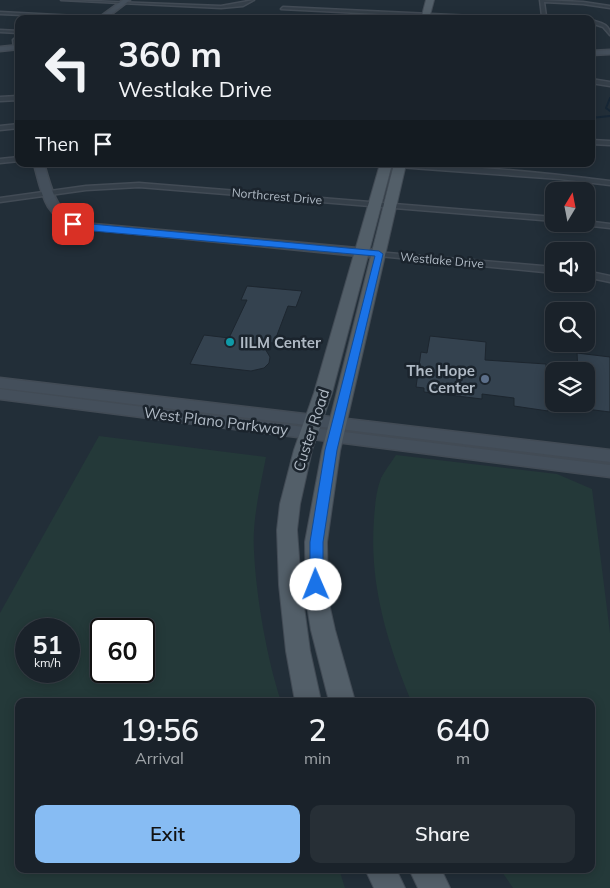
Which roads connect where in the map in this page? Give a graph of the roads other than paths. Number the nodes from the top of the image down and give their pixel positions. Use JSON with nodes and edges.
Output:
{"nodes":[{"id":1,"x":63,"y":0,"type":"edge"},
{"id":2,"x":252,"y":0,"type":"edge"},
{"id":3,"x":289,"y":0,"type":"edge"},
{"id":4,"x":430,"y":0,"type":"edge"},
{"id":5,"x":438,"y":0,"type":"edge"},
{"id":6,"x":125,"y":1,"type":"edge"},
{"id":7,"x":542,"y":1,"type":"edge"},
{"id":8,"x":610,"y":7,"type":"edge"},
{"id":9,"x":305,"y":9,"type":"junction"},
{"id":10,"x":0,"y":13,"type":"edge"},
{"id":11,"x":40,"y":15,"type":"edge"},
{"id":12,"x":104,"y":15,"type":"edge"},
{"id":13,"x":300,"y":15,"type":"edge"},
{"id":14,"x":395,"y":15,"type":"edge"},
{"id":15,"x":426,"y":15,"type":"edge"},
{"id":16,"x":434,"y":15,"type":"edge"},
{"id":17,"x":544,"y":15,"type":"edge"},
{"id":18,"x":595,"y":22,"type":"edge"},
{"id":19,"x":0,"y":31,"type":"edge"},
{"id":20,"x":15,"y":32,"type":"edge"},
{"id":21,"x":610,"y":34,"type":"edge"},
{"id":22,"x":15,"y":47,"type":"edge"},
{"id":23,"x":0,"y":48,"type":"edge"},
{"id":24,"x":610,"y":52,"type":"edge"},
{"id":25,"x":595,"y":53,"type":"edge"},
{"id":26,"x":595,"y":82,"type":"edge"},
{"id":27,"x":610,"y":84,"type":"edge"},
{"id":28,"x":0,"y":99,"type":"edge"},
{"id":29,"x":15,"y":100,"type":"edge"},
{"id":30,"x":15,"y":126,"type":"edge"},
{"id":31,"x":0,"y":128,"type":"edge"},
{"id":32,"x":595,"y":142,"type":"edge"},
{"id":33,"x":610,"y":143,"type":"edge"},
{"id":34,"x":15,"y":159,"type":"edge"},
{"id":35,"x":0,"y":161,"type":"edge"},
{"id":36,"x":40,"y":167,"type":"edge"},
{"id":37,"x":384,"y":167,"type":"edge"},
{"id":38,"x":399,"y":167,"type":"edge"},
{"id":39,"x":463,"y":167,"type":"edge"},
{"id":40,"x":610,"y":183,"type":"edge"},
{"id":41,"x":48,"y":193,"type":"junction"},
{"id":42,"x":0,"y":200,"type":"edge"},
{"id":43,"x":376,"y":205,"type":"junction"},
{"id":44,"x":391,"y":206,"type":"junction"},
{"id":45,"x":545,"y":218,"type":"edge"},
{"id":46,"x":595,"y":224,"type":"edge"},
{"id":47,"x":610,"y":226,"type":"edge"},
{"id":48,"x":362,"y":253,"type":"junction"},
{"id":49,"x":379,"y":254,"type":"junction"},
{"id":50,"x":545,"y":269,"type":"edge"},
{"id":51,"x":595,"y":276,"type":"edge"},
{"id":52,"x":610,"y":279,"type":"edge"},
{"id":53,"x":0,"y":383,"type":"edge"},
{"id":54,"x":0,"y":394,"type":"edge"},
{"id":55,"x":312,"y":427,"type":"junction"},
{"id":56,"x":336,"y":430,"type":"junction"},
{"id":57,"x":610,"y":456,"type":"edge"},
{"id":58,"x":610,"y":470,"type":"edge"},
{"id":59,"x":307,"y":698,"type":"edge"},
{"id":60,"x":341,"y":698,"type":"edge"},
{"id":61,"x":382,"y":873,"type":"edge"},
{"id":62,"x":426,"y":873,"type":"edge"},
{"id":63,"x":390,"y":888,"type":"edge"},
{"id":64,"x":435,"y":888,"type":"edge"}],
"edges":[{"from":1,"to":6,"type":"street"},
{"from":2,"to":6,"type":"street"},
{"from":3,"to":9,"type":"street"},
{"from":4,"to":15,"type":"main road"},
{"from":5,"to":16,"type":"main road"},
{"from":6,"to":12,"type":"main road"},
{"from":7,"to":8,"type":"street"},
{"from":7,"to":17,"type":"street"},
{"from":9,"to":13,"type":"street"},
{"from":9,"to":14,"type":"street"},
{"from":10,"to":11,"type":"street"},
{"from":18,"to":21,"type":"street"},
{"from":19,"to":20,"type":"street"},
{"from":22,"to":23,"type":"main road"},
{"from":24,"to":25,"type":"main road"},
{"from":26,"to":27,"type":"street"},
{"from":28,"to":29,"type":"street"},
{"from":30,"to":31,"type":"street"},
{"from":32,"to":33,"type":"street"},
{"from":34,"to":35,"type":"street"},
{"from":36,"to":41,"type":"main road"},
{"from":37,"to":43,"type":"main road","name":"Custer Road"},
{"from":38,"to":44,"type":"main road","name":"Custer Road"},
{"from":39,"to":40,"type":"street"},
{"from":41,"to":42,"type":"street","name":"Northcrest Drive"},
{"from":41,"to":43,"type":"street","name":"Northcrest Drive"},
{"from":41,"to":48,"type":"street","name":"Westlake Drive"},
{"from":43,"to":44,"type":"street","name":"Northcrest Drive"},
{"from":43,"to":48,"type":"main road","name":"Custer Road"},
{"from":44,"to":45,"type":"street","name":"Northcrest Drive"},
{"from":44,"to":49,"type":"main road","name":"Custer Road"},
{"from":46,"to":47,"type":"street"},
{"from":48,"to":49,"type":"street","name":"Westlake Drive"},
{"from":48,"to":55,"type":"main road","name":"Custer Road"},
{"from":49,"to":50,"type":"street","name":"Westlake Drive"},
{"from":49,"to":56,"type":"main road","name":"Custer Road"},
{"from":51,"to":52,"type":"street"},
{"from":53,"to":55,"type":"main road","name":"West Plano Parkway"},
{"from":54,"to":55,"type":"main road","name":"West Plano Parkway"},
{"from":55,"to":56,"type":"main road","name":"West Plano Parkway"},
{"from":55,"to":59,"type":"main road","name":"Custer Road"},
{"from":56,"to":57,"type":"main road","name":"West Plano Parkway"},
{"from":56,"to":58,"type":"main road","name":"West Plano Parkway"},
{"from":56,"to":60,"type":"main road","name":"Custer Road"},
{"from":61,"to":63,"type":"main road"},
{"from":62,"to":64,"type":"main road"}]}
